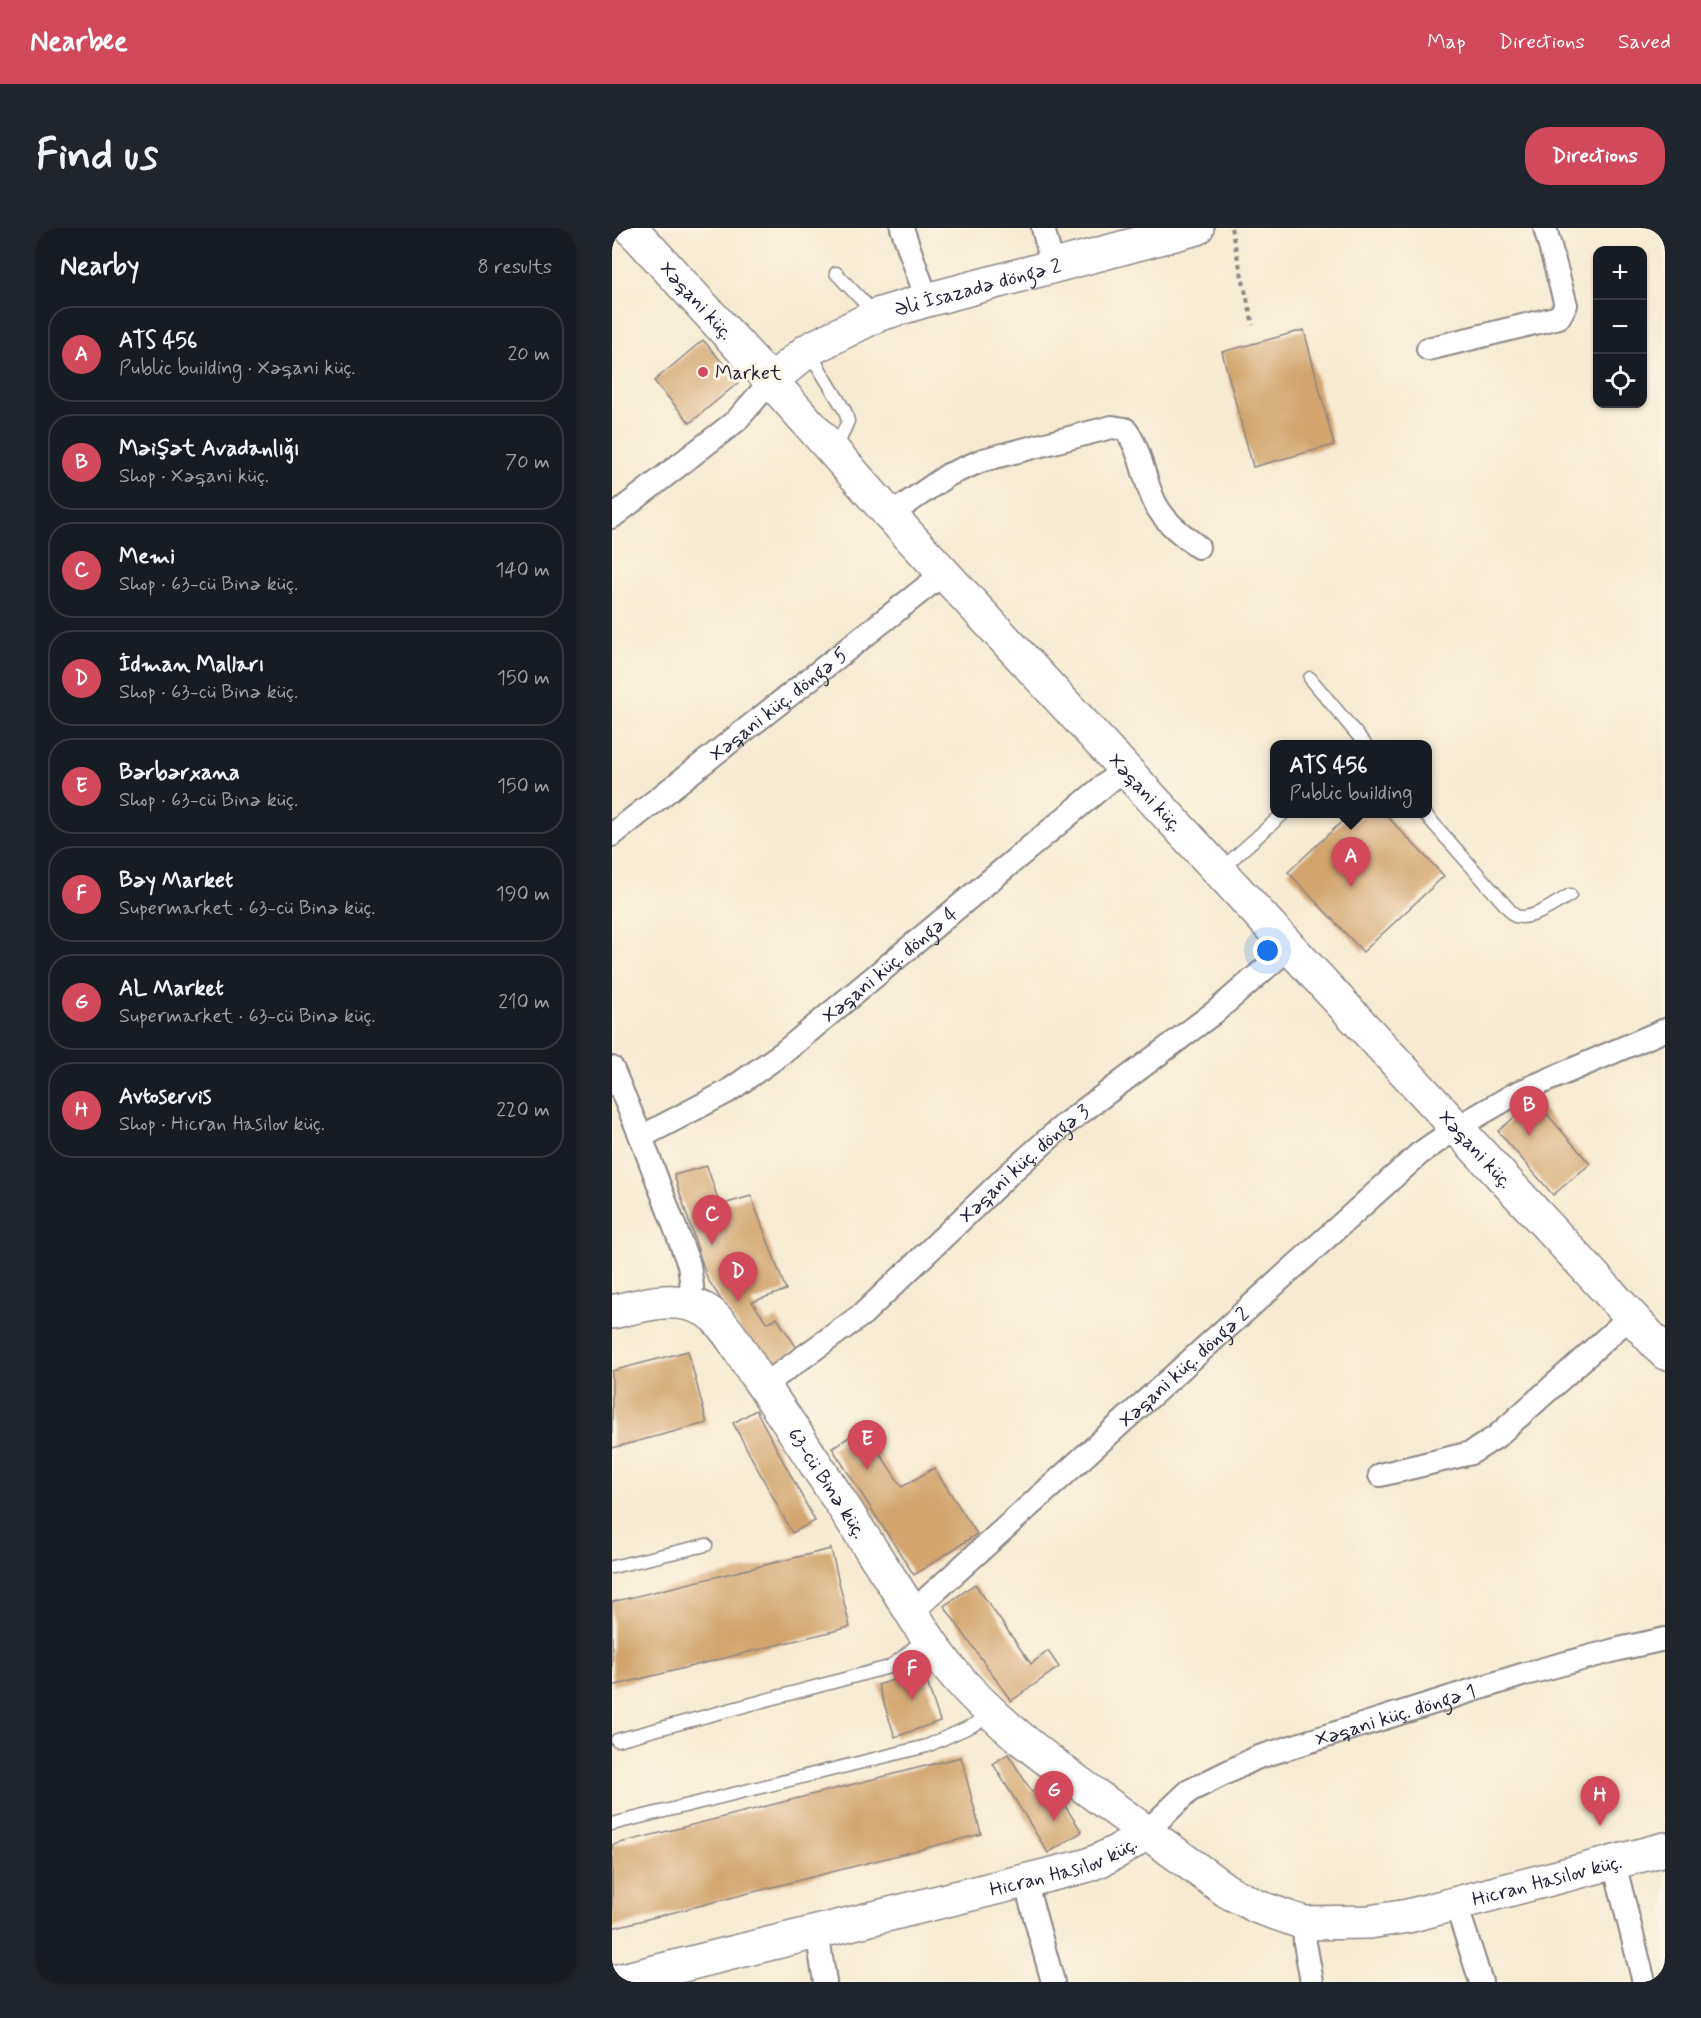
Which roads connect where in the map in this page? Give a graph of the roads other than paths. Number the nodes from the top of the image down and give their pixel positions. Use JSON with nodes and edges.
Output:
{"nodes":[{"id":1,"x":631,"y":228,"type":"edge"},
{"id":2,"x":902,"y":228,"type":"edge"},
{"id":3,"x":1043,"y":228,"type":"edge"},
{"id":4,"x":1197,"y":228,"type":"edge"},
{"id":5,"x":1545,"y":228,"type":"edge"},
{"id":6,"x":1053,"y":267,"type":"junction"},
{"id":7,"x":836,"y":273,"type":"dead end"},
{"id":8,"x":927,"y":300,"type":"junction"},
{"id":9,"x":877,"y":315,"type":"junction"},
{"id":10,"x":1428,"y":349,"type":"dead end"},
{"id":11,"x":808,"y":350,"type":"junction"},
{"id":12,"x":771,"y":381,"type":"junction"},
{"id":13,"x":834,"y":453,"type":"junction"},
{"id":14,"x":890,"y":515,"type":"junction"},
{"id":15,"x":612,"y":517,"type":"edge"},
{"id":16,"x":1198,"y":548,"type":"dead end"},
{"id":17,"x":944,"y":573,"type":"junction"},
{"id":18,"x":1310,"y":678,"type":"dead end"},
{"id":19,"x":1360,"y":740,"type":"edge"},
{"id":20,"x":1125,"y":768,"type":"junction"},
{"id":21,"x":1277,"y":818,"type":"edge"},
{"id":22,"x":1429,"y":818,"type":"edge"},
{"id":23,"x":612,"y":835,"type":"edge"},
{"id":24,"x":1219,"y":871,"type":"junction"},
{"id":25,"x":1570,"y":895,"type":"dead end"},
{"id":26,"x":1290,"y":946,"type":"junction"},
{"id":27,"x":1665,"y":1030,"type":"edge"},
{"id":28,"x":612,"y":1068,"type":"edge"},
{"id":29,"x":1458,"y":1126,"type":"junction"},
{"id":30,"x":641,"y":1137,"type":"junction"},
{"id":31,"x":689,"y":1304,"type":"junction"},
{"id":32,"x":612,"y":1312,"type":"edge"},
{"id":33,"x":1631,"y":1316,"type":"junction"},
{"id":34,"x":1665,"y":1353,"type":"edge"},
{"id":35,"x":763,"y":1386,"type":"junction"},
{"id":36,"x":1380,"y":1475,"type":"dead end"},
{"id":37,"x":706,"y":1545,"type":"dead end"},
{"id":38,"x":612,"y":1567,"type":"edge"},
{"id":39,"x":920,"y":1624,"type":"junction"},
{"id":40,"x":1665,"y":1639,"type":"edge"},
{"id":41,"x":994,"y":1716,"type":"junction"},
{"id":42,"x":617,"y":1740,"type":"dead end"},
{"id":43,"x":612,"y":1824,"type":"edge"},
{"id":44,"x":1146,"y":1832,"type":"junction"},
{"id":45,"x":1665,"y":1850,"type":"edge"},
{"id":46,"x":1614,"y":1863,"type":"junction"},
{"id":47,"x":1025,"y":1881,"type":"junction"},
{"id":48,"x":1456,"y":1904,"type":"junction"},
{"id":49,"x":1304,"y":1923,"type":"junction"},
{"id":50,"x":817,"y":1932,"type":"junction"},
{"id":51,"x":614,"y":1982,"type":"edge"},
{"id":52,"x":825,"y":1982,"type":"edge"},
{"id":53,"x":1053,"y":1982,"type":"edge"},
{"id":54,"x":1312,"y":1982,"type":"edge"},
{"id":55,"x":1481,"y":1982,"type":"edge"},
{"id":56,"x":1644,"y":1982,"type":"edge"}],
"edges":[{"from":1,"to":12,"type":"street","name":"Xəqani küç."},
{"from":2,"to":8,"type":"street"},
{"from":3,"to":6,"type":"street"},
{"from":4,"to":6,"type":"street","name":"Əli İsazadə döngə 2"},
{"from":5,"to":10,"type":"street"},
{"from":6,"to":8,"type":"street","name":"Əli İsazadə döngə 2"},
{"from":7,"to":9,"type":"lane"},
{"from":8,"to":9,"type":"street","name":"Əli İsazadə döngə 2"},
{"from":9,"to":11,"type":"street","name":"Əli İsazadə döngə 2"},
{"from":11,"to":12,"type":"street","name":"Əli İsazadə döngə 2"},
{"from":11,"to":13,"type":"lane"},
{"from":12,"to":13,"type":"street","name":"Xəqani küç."},
{"from":12,"to":15,"type":"street"},
{"from":13,"to":14,"type":"street","name":"Xəqani küç."},
{"from":14,"to":16,"type":"street"},
{"from":14,"to":17,"type":"street","name":"Xəqani küç."},
{"from":17,"to":20,"type":"street","name":"Xəqani küç."},
{"from":17,"to":23,"type":"street","name":"Xəqani küç. döngə 5"},
{"from":18,"to":19,"type":"lane"},
{"from":20,"to":24,"type":"street","name":"Xəqani küç."},
{"from":20,"to":30,"type":"street","name":"Xəqani küç. döngə 4"},
{"from":21,"to":24,"type":"lane"},
{"from":22,"to":25,"type":"lane"},
{"from":24,"to":26,"type":"street","name":"Xəqani küç."},
{"from":26,"to":29,"type":"street","name":"Xəqani küç."},
{"from":26,"to":35,"type":"street","name":"Xəqani küç. döngə 3"},
{"from":27,"to":29,"type":"street","name":"Xəqani küç. döngə 2"},
{"from":28,"to":30,"type":"street"},
{"from":29,"to":33,"type":"street","name":"Xəqani küç."},
{"from":29,"to":39,"type":"street","name":"Xəqani küç. döngə 2"},
{"from":30,"to":31,"type":"street"},
{"from":31,"to":32,"type":"street"},
{"from":31,"to":35,"type":"street","name":"63-cü Binə küç."},
{"from":33,"to":34,"type":"street","name":"Xəqani küç."},
{"from":33,"to":36,"type":"street"},
{"from":35,"to":39,"type":"street","name":"63-cü Binə küç."},
{"from":37,"to":38,"type":"lane"},
{"from":39,"to":41,"type":"street","name":"63-cü Binə küç."},
{"from":39,"to":42,"type":"lane"},
{"from":40,"to":44,"type":"street","name":"Xəqani küç. döngə 1"},
{"from":41,"to":43,"type":"lane"},
{"from":41,"to":44,"type":"street","name":"63-cü Binə küç."},
{"from":44,"to":47,"type":"street","name":"Hicran Hasilov küç."},
{"from":44,"to":49,"type":"street","name":"Hicran Hasilov küç."},
{"from":45,"to":46,"type":"street","name":"Hicran Hasilov küç."},
{"from":46,"to":48,"type":"street","name":"Hicran Hasilov küç."},
{"from":46,"to":56,"type":"street"},
{"from":47,"to":50,"type":"street","name":"Hicran Hasilov küç."},
{"from":47,"to":53,"type":"street"},
{"from":48,"to":49,"type":"street","name":"Hicran Hasilov küç."},
{"from":48,"to":55,"type":"street"},
{"from":49,"to":54,"type":"street"},
{"from":50,"to":51,"type":"street","name":"Hicran Hasilov küç."},
{"from":50,"to":52,"type":"street"}]}
